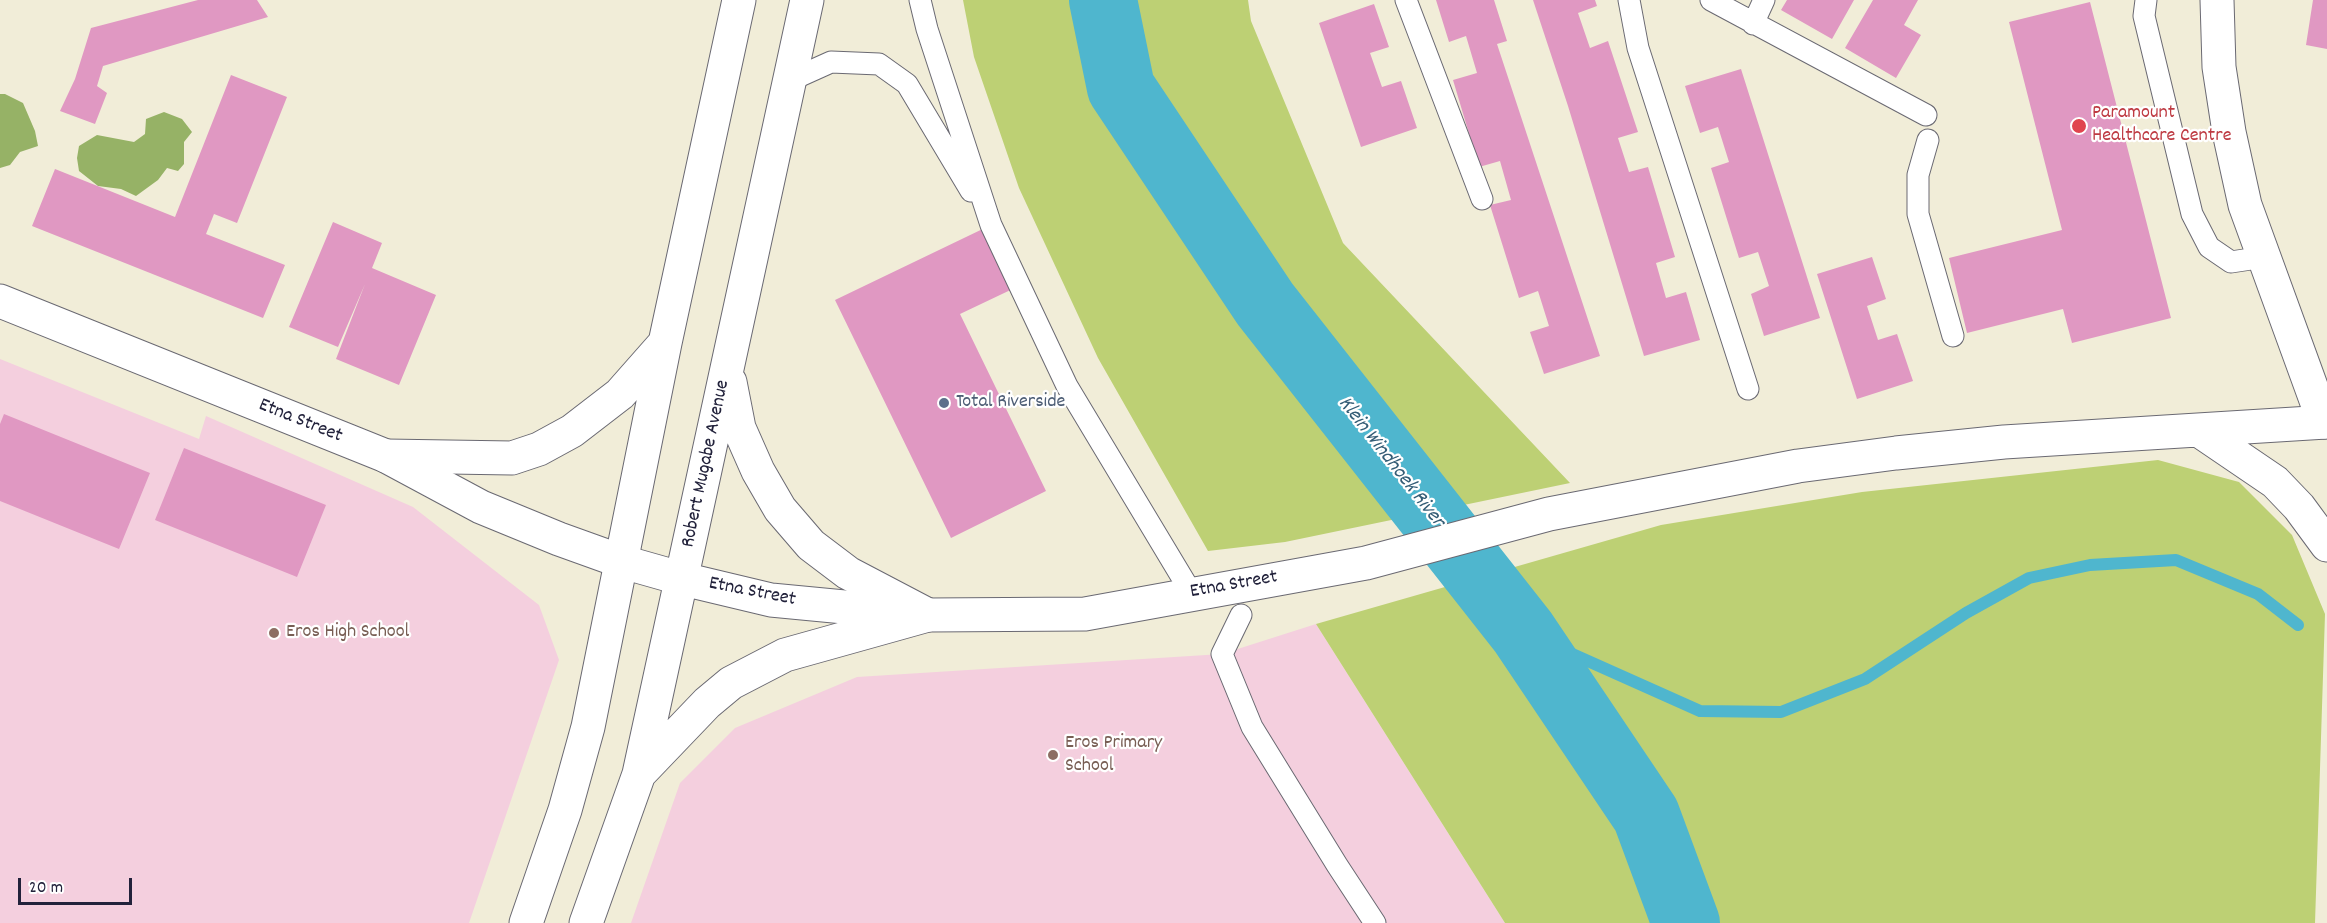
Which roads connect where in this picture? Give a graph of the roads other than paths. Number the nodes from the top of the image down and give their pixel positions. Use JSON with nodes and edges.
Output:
{"nodes":[{"id":1,"x":739,"y":0,"type":"edge"},
{"id":2,"x":807,"y":0,"type":"edge"},
{"id":3,"x":920,"y":0,"type":"edge"},
{"id":4,"x":1406,"y":0,"type":"edge"},
{"id":5,"x":1629,"y":0,"type":"edge"},
{"id":6,"x":1711,"y":0,"type":"edge"},
{"id":7,"x":1764,"y":0,"type":"edge"},
{"id":8,"x":2146,"y":0,"type":"edge"},
{"id":9,"x":2217,"y":0,"type":"edge"},
{"id":10,"x":1753,"y":24,"type":"junction"},
{"id":11,"x":791,"y":80,"type":"junction"},
{"id":12,"x":1926,"y":115,"type":"dead end"},
{"id":13,"x":1928,"y":140,"type":"dead end"},
{"id":14,"x":1482,"y":199,"type":"dead end"},
{"id":15,"x":992,"y":225,"type":"junction"},
{"id":16,"x":2264,"y":257,"type":"junction"},
{"id":17,"x":0,"y":301,"type":"edge"},
{"id":18,"x":1953,"y":336,"type":"dead end"},
{"id":19,"x":665,"y":343,"type":"junction"},
{"id":20,"x":732,"y":348,"type":"junction"},
{"id":21,"x":1748,"y":389,"type":"dead end"},
{"id":22,"x":2326,"y":426,"type":"edge"},
{"id":23,"x":2200,"y":430,"type":"junction"},
{"id":24,"x":386,"y":456,"type":"junction"},
{"id":25,"x":2327,"y":544,"type":"edge"},
{"id":26,"x":623,"y":562,"type":"junction"},
{"id":27,"x":682,"y":579,"type":"junction"},
{"id":28,"x":1192,"y":594,"type":"junction"},
{"id":29,"x":928,"y":615,"type":"junction"},
{"id":30,"x":1241,"y":615,"type":"dead end"},
{"id":31,"x":639,"y":774,"type":"junction"},
{"id":32,"x":526,"y":923,"type":"edge"},
{"id":33,"x":586,"y":923,"type":"edge"},
{"id":34,"x":1375,"y":923,"type":"edge"}],
"edges":[{"from":1,"to":19,"type":"street"},
{"from":2,"to":11,"type":"street","name":"Robert Mugabe Avenue"},
{"from":3,"to":15,"type":"lane"},
{"from":4,"to":14,"type":"lane"},
{"from":5,"to":21,"type":"lane"},
{"from":6,"to":10,"type":"lane"},
{"from":7,"to":10,"type":"lane"},
{"from":8,"to":16,"type":"lane"},
{"from":9,"to":16,"type":"street"},
{"from":10,"to":12,"type":"lane"},
{"from":11,"to":15,"type":"lane"},
{"from":11,"to":20,"type":"street","name":"Robert Mugabe Avenue"},
{"from":13,"to":18,"type":"lane"},
{"from":15,"to":28,"type":"lane"},
{"from":16,"to":22,"type":"street"},
{"from":17,"to":24,"type":"street","name":"Etna Street"},
{"from":19,"to":24,"type":"street"},
{"from":19,"to":26,"type":"street"},
{"from":20,"to":27,"type":"street","name":"Robert Mugabe Avenue"},
{"from":20,"to":29,"type":"street"},
{"from":22,"to":23,"type":"street","name":"Etna Street"},
{"from":23,"to":25,"type":"street"},
{"from":23,"to":28,"type":"street","name":"Etna Street"},
{"from":24,"to":26,"type":"street","name":"Etna Street"},
{"from":26,"to":27,"type":"street","name":"Etna Street"},
{"from":26,"to":32,"type":"street"},
{"from":27,"to":29,"type":"street","name":"Etna Street"},
{"from":27,"to":31,"type":"street","name":"Robert Mugabe Avenue"},
{"from":28,"to":29,"type":"street","name":"Etna Street"},
{"from":29,"to":31,"type":"street"},
{"from":30,"to":34,"type":"lane"},
{"from":31,"to":33,"type":"street","name":"Robert Mugabe Avenue"}]}
